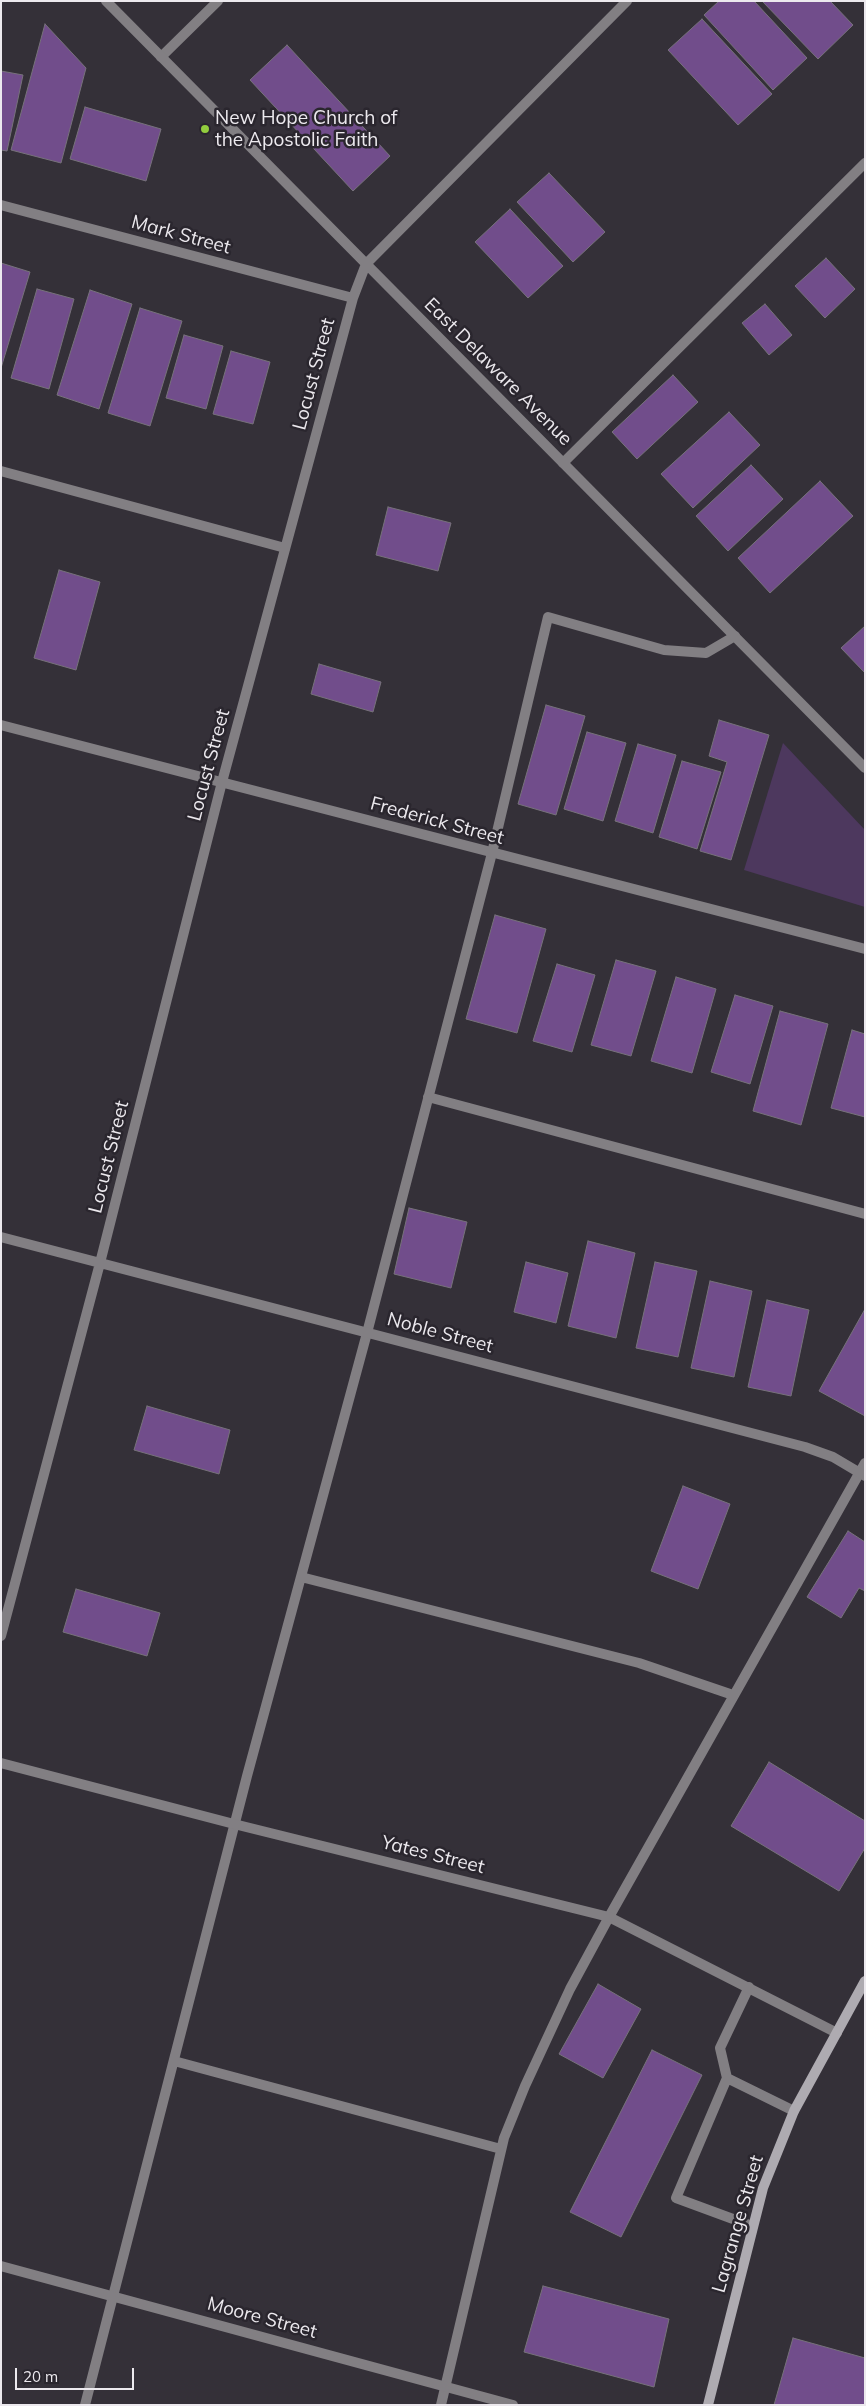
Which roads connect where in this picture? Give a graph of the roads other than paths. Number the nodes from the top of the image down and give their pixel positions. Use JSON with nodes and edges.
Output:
{"nodes":[{"id":1,"x":106,"y":1,"type":"edge"},
{"id":2,"x":218,"y":1,"type":"edge"},
{"id":3,"x":627,"y":1,"type":"edge"},
{"id":4,"x":161,"y":57,"type":"junction"},
{"id":5,"x":865,"y":163,"type":"edge"},
{"id":6,"x":1,"y":205,"type":"edge"},
{"id":7,"x":366,"y":264,"type":"junction"},
{"id":8,"x":353,"y":298,"type":"junction"},
{"id":9,"x":563,"y":463,"type":"junction"},
{"id":10,"x":1,"y":471,"type":"edge"},
{"id":11,"x":285,"y":548,"type":"junction"},
{"id":12,"x":735,"y":636,"type":"junction"},
{"id":13,"x":1,"y":725,"type":"edge"},
{"id":14,"x":865,"y":768,"type":"edge"},
{"id":15,"x":222,"y":782,"type":"junction"},
{"id":16,"x":492,"y":853,"type":"junction"},
{"id":17,"x":865,"y":949,"type":"edge"},
{"id":18,"x":428,"y":1097,"type":"junction"},
{"id":19,"x":865,"y":1214,"type":"edge"},
{"id":20,"x":1,"y":1237,"type":"edge"},
{"id":21,"x":100,"y":1263,"type":"junction"},
{"id":22,"x":367,"y":1332,"type":"junction"},
{"id":23,"x":865,"y":1463,"type":"edge"},
{"id":24,"x":862,"y":1474,"type":"edge"},
{"id":25,"x":301,"y":1578,"type":"junction"},
{"id":26,"x":1,"y":1636,"type":"edge"},
{"id":27,"x":733,"y":1695,"type":"junction"},
{"id":28,"x":1,"y":1763,"type":"edge"},
{"id":29,"x":234,"y":1824,"type":"junction"},
{"id":30,"x":609,"y":1917,"type":"junction"},
{"id":31,"x":865,"y":1981,"type":"edge"},
{"id":32,"x":749,"y":1987,"type":"junction"},
{"id":33,"x":837,"y":2033,"type":"junction"},
{"id":34,"x":174,"y":2062,"type":"junction"},
{"id":35,"x":727,"y":2078,"type":"junction"},
{"id":36,"x":794,"y":2111,"type":"junction"},
{"id":37,"x":501,"y":2149,"type":"junction"},
{"id":38,"x":752,"y":2226,"type":"junction"},
{"id":39,"x":1,"y":2266,"type":"edge"},
{"id":40,"x":114,"y":2295,"type":"junction"},
{"id":41,"x":446,"y":2387,"type":"junction"},
{"id":42,"x":85,"y":2405,"type":"edge"},
{"id":43,"x":441,"y":2405,"type":"edge"},
{"id":44,"x":513,"y":2405,"type":"edge"},
{"id":45,"x":708,"y":2405,"type":"edge"}],
"edges":[{"from":1,"to":4,"type":"street","name":"East Delaware Avenue"},
{"from":2,"to":4,"type":"street"},
{"from":3,"to":7,"type":"street","name":"Locust Street"},
{"from":4,"to":7,"type":"street","name":"East Delaware Avenue"},
{"from":5,"to":9,"type":"street"},
{"from":6,"to":8,"type":"street","name":"Mark Street"},
{"from":7,"to":8,"type":"street","name":"Locust Street"},
{"from":7,"to":9,"type":"street","name":"East Delaware Avenue"},
{"from":8,"to":11,"type":"street","name":"Locust Street"},
{"from":9,"to":12,"type":"street","name":"East Delaware Avenue"},
{"from":10,"to":11,"type":"street"},
{"from":11,"to":15,"type":"street","name":"Locust Street"},
{"from":12,"to":14,"type":"street","name":"East Delaware Avenue"},
{"from":12,"to":16,"type":"street"},
{"from":13,"to":15,"type":"street","name":"Frederick Street"},
{"from":15,"to":16,"type":"street","name":"Frederick Street"},
{"from":15,"to":21,"type":"street","name":"Locust Street"},
{"from":16,"to":17,"type":"street","name":"Frederick Street"},
{"from":16,"to":18,"type":"street"},
{"from":18,"to":19,"type":"street"},
{"from":18,"to":22,"type":"street"},
{"from":20,"to":21,"type":"street","name":"Noble Street"},
{"from":21,"to":22,"type":"street","name":"Noble Street"},
{"from":21,"to":26,"type":"street","name":"Locust Street"},
{"from":22,"to":24,"type":"street","name":"Noble Street"},
{"from":22,"to":25,"type":"street"},
{"from":23,"to":24,"type":"street"},
{"from":24,"to":27,"type":"street"},
{"from":25,"to":27,"type":"street"},
{"from":25,"to":29,"type":"street"},
{"from":27,"to":30,"type":"street"},
{"from":28,"to":29,"type":"street","name":"Yates Street"},
{"from":29,"to":30,"type":"street","name":"Yates Street"},
{"from":29,"to":34,"type":"street"},
{"from":30,"to":32,"type":"street","name":"Yates Street"},
{"from":30,"to":37,"type":"street"},
{"from":31,"to":33,"type":"main road","name":"Lagrange Street"},
{"from":32,"to":33,"type":"street","name":"Yates Street"},
{"from":32,"to":35,"type":"street"},
{"from":33,"to":36,"type":"main road","name":"Lagrange Street"},
{"from":34,"to":37,"type":"street"},
{"from":34,"to":40,"type":"street"},
{"from":35,"to":36,"type":"street"},
{"from":35,"to":38,"type":"street"},
{"from":36,"to":38,"type":"main road","name":"Lagrange Street"},
{"from":37,"to":41,"type":"street"},
{"from":38,"to":45,"type":"main road","name":"Lagrange Street"},
{"from":39,"to":40,"type":"street","name":"Moore Street"},
{"from":40,"to":41,"type":"street","name":"Moore Street"},
{"from":40,"to":42,"type":"street"},
{"from":41,"to":43,"type":"street"},
{"from":41,"to":44,"type":"street","name":"Moore Street"}]}
